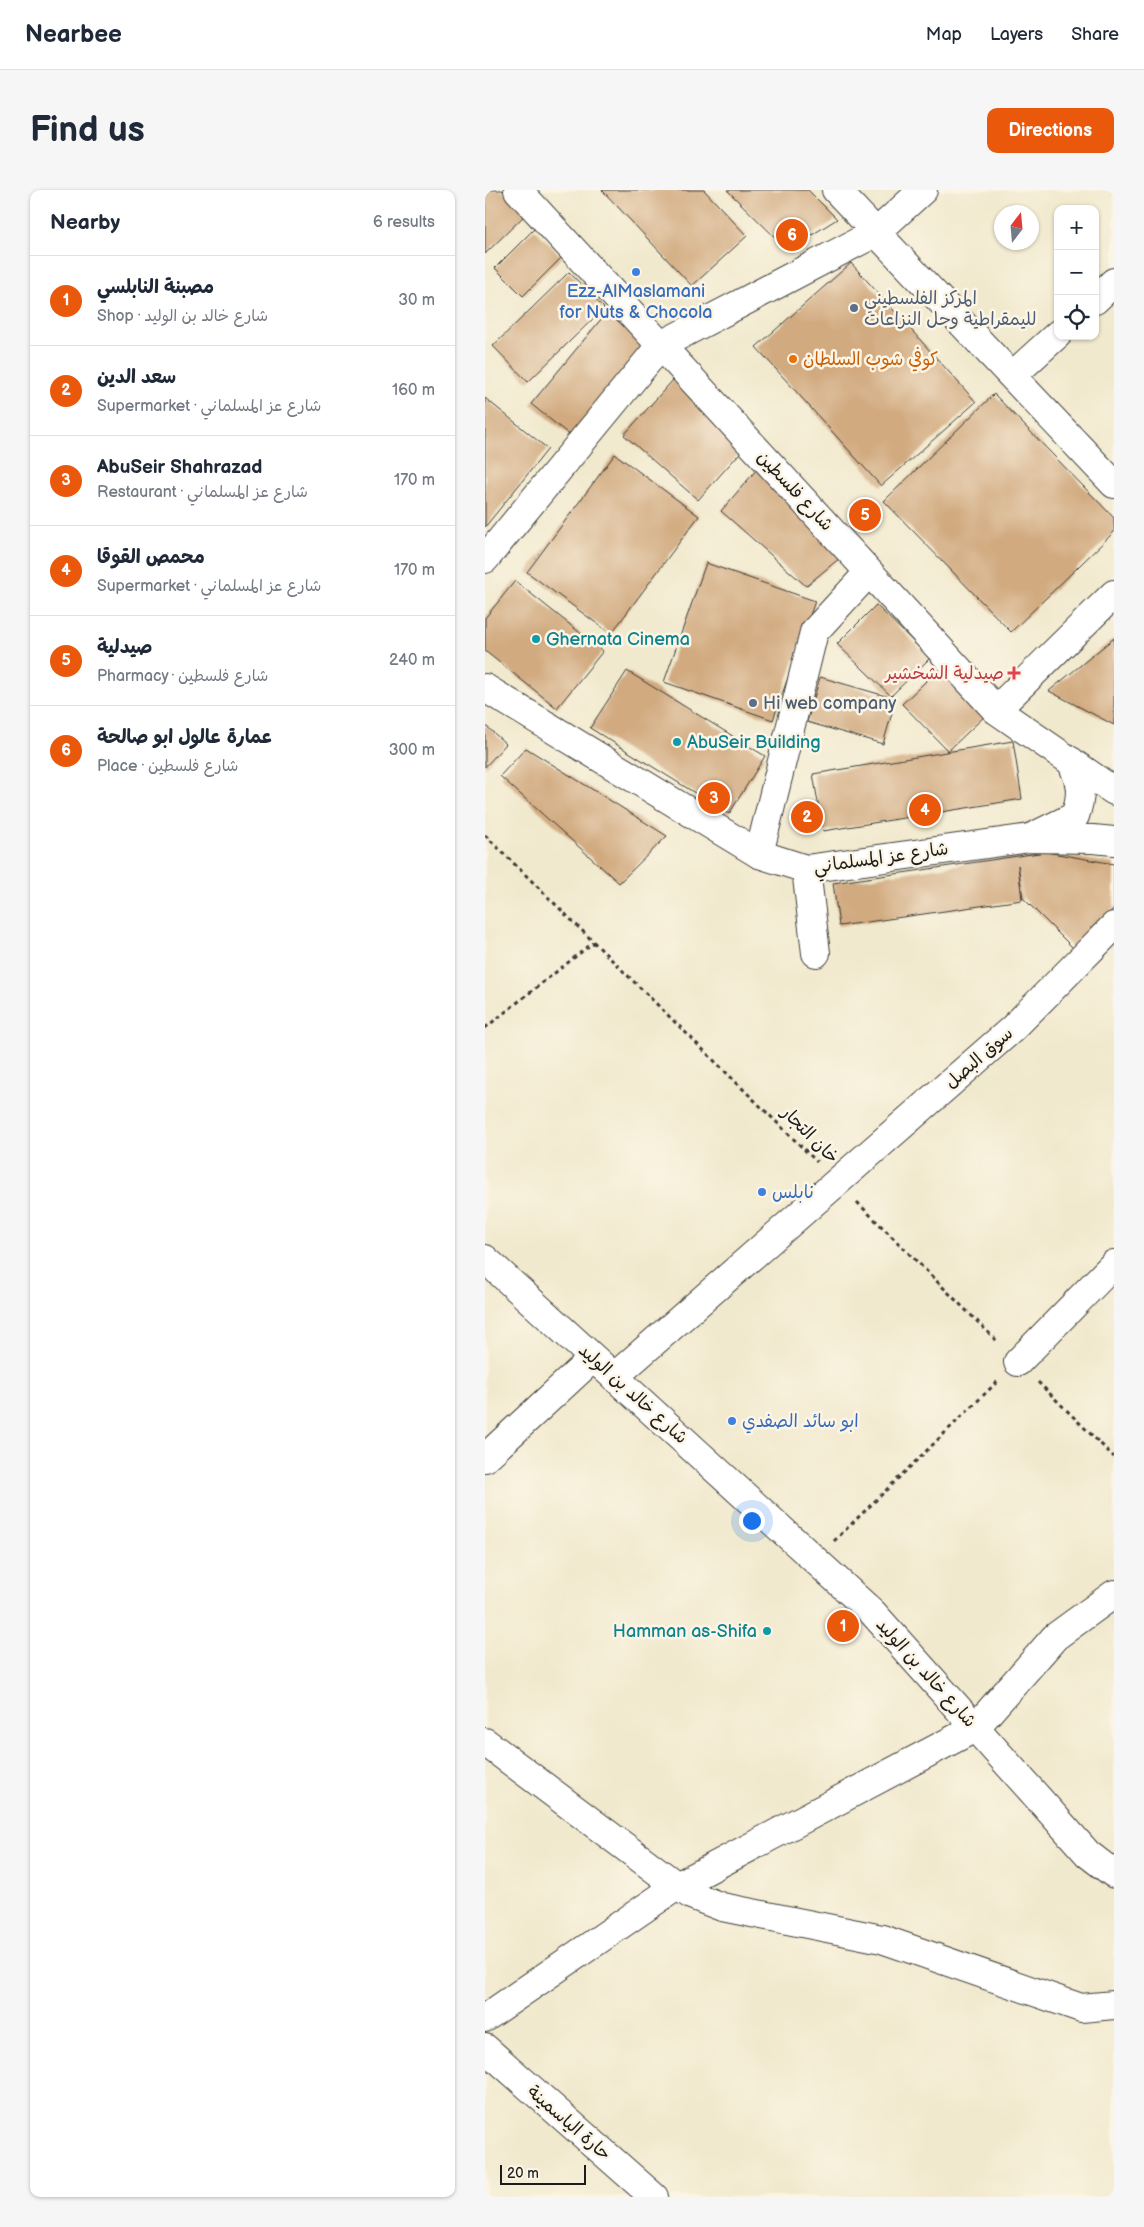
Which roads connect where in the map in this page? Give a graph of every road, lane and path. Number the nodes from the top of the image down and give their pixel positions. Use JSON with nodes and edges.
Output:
{"nodes":[{"id":1,"x":518,"y":190,"type":"edge"},
{"id":2,"x":836,"y":190,"type":"edge"},
{"id":3,"x":923,"y":190,"type":"edge"},
{"id":4,"x":877,"y":232,"type":"junction"},
{"id":5,"x":1114,"y":282,"type":"edge"},
{"id":6,"x":1099,"y":296,"type":"edge"},
{"id":7,"x":1054,"y":338,"type":"edge"},
{"id":8,"x":661,"y":345,"type":"junction"},
{"id":9,"x":1012,"y":376,"type":"junction"},
{"id":10,"x":1114,"y":484,"type":"edge"},
{"id":11,"x":485,"y":559,"type":"edge"},
{"id":12,"x":869,"y":572,"type":"junction"},
{"id":13,"x":1114,"y":594,"type":"edge"},
{"id":14,"x":485,"y":688,"type":"edge"},
{"id":15,"x":996,"y":710,"type":"junction"},
{"id":16,"x":1071,"y":761,"type":"junction"},
{"id":17,"x":1114,"y":790,"type":"edge"},
{"id":18,"x":485,"y":835,"type":"edge"},
{"id":19,"x":1030,"y":838,"type":"junction"},
{"id":20,"x":1114,"y":841,"type":"edge"},
{"id":21,"x":759,"y":854,"type":"junction"},
{"id":22,"x":806,"y":869,"type":"junction"},
{"id":23,"x":1114,"y":926,"type":"edge"},
{"id":24,"x":594,"y":942,"type":"junction"},
{"id":25,"x":816,"y":953,"type":"dead end"},
{"id":26,"x":485,"y":1028,"type":"edge"},
{"id":27,"x":837,"y":1182,"type":"junction"},
{"id":28,"x":485,"y":1259,"type":"edge"},
{"id":29,"x":1114,"y":1264,"type":"edge"},
{"id":30,"x":593,"y":1358,"type":"junction"},
{"id":31,"x":1018,"y":1362,"type":"junction"},
{"id":32,"x":614,"y":1377,"type":"junction"},
{"id":33,"x":1114,"y":1457,"type":"edge"},
{"id":34,"x":485,"y":1458,"type":"edge"},
{"id":35,"x":815,"y":1560,"type":"junction"},
{"id":36,"x":1114,"y":1594,"type":"edge"},
{"id":37,"x":975,"y":1728,"type":"junction"},
{"id":38,"x":485,"y":1742,"type":"edge"},
{"id":39,"x":1114,"y":1874,"type":"edge"},
{"id":40,"x":677,"y":1886,"type":"junction"},
{"id":41,"x":1114,"y":2006,"type":"edge"},
{"id":42,"x":485,"y":2018,"type":"edge"},
{"id":43,"x":485,"y":2048,"type":"edge"},
{"id":44,"x":654,"y":2197,"type":"edge"}],
"edges":[{"from":1,"to":8,"type":"street","name":"شارع فلسطين"},
{"from":2,"to":4,"type":"street"},
{"from":3,"to":4,"type":"street"},
{"from":4,"to":8,"type":"street"},
{"from":4,"to":9,"type":"street"},
{"from":5,"to":6,"type":"street"},
{"from":7,"to":9,"type":"street"},
{"from":8,"to":11,"type":"street"},
{"from":8,"to":12,"type":"street","name":"شارع فلسطين"},
{"from":9,"to":10,"type":"street"},
{"from":12,"to":15,"type":"street","name":"شارع فلسطين"},
{"from":12,"to":21,"type":"street"},
{"from":13,"to":15,"type":"street"},
{"from":14,"to":21,"type":"street","name":"شارع عز المسلماني"},
{"from":15,"to":16,"type":"street","name":"شارع فلسطين"},
{"from":16,"to":17,"type":"street","name":"شارع فلسطين"},
{"from":16,"to":19,"type":"street"},
{"from":18,"to":24,"type":"path","name":"خان التجار"},
{"from":19,"to":20,"type":"street","name":"شارع عز المسلماني"},
{"from":19,"to":22,"type":"street","name":"شارع عز المسلماني"},
{"from":21,"to":22,"type":"street","name":"شارع عز المسلماني"},
{"from":22,"to":25,"type":"street"},
{"from":23,"to":27,"type":"street","name":"سوق البصل"},
{"from":24,"to":26,"type":"path"},
{"from":24,"to":27,"type":"path","name":"خان التجار"},
{"from":27,"to":31,"type":"path","name":"خان التجار"},
{"from":27,"to":32,"type":"street","name":"سوق البصل"},
{"from":28,"to":30,"type":"street","name":"شارع خالد بن الوليد"},
{"from":29,"to":31,"type":"street"},
{"from":30,"to":32,"type":"street","name":"شارع خالد بن الوليد"},
{"from":30,"to":34,"type":"street"},
{"from":31,"to":33,"type":"path","name":"خان التجار"},
{"from":31,"to":35,"type":"path"},
{"from":32,"to":35,"type":"street","name":"شارع خالد بن الوليد"},
{"from":35,"to":37,"type":"street","name":"شارع خالد بن الوليد"},
{"from":36,"to":37,"type":"street"},
{"from":37,"to":39,"type":"street","name":"شارع خالد بن الوليد"},
{"from":37,"to":40,"type":"street"},
{"from":38,"to":40,"type":"street"},
{"from":40,"to":41,"type":"street"},
{"from":40,"to":42,"type":"street"},
{"from":43,"to":44,"type":"street","name":"حارة الياسمينة"}]}
